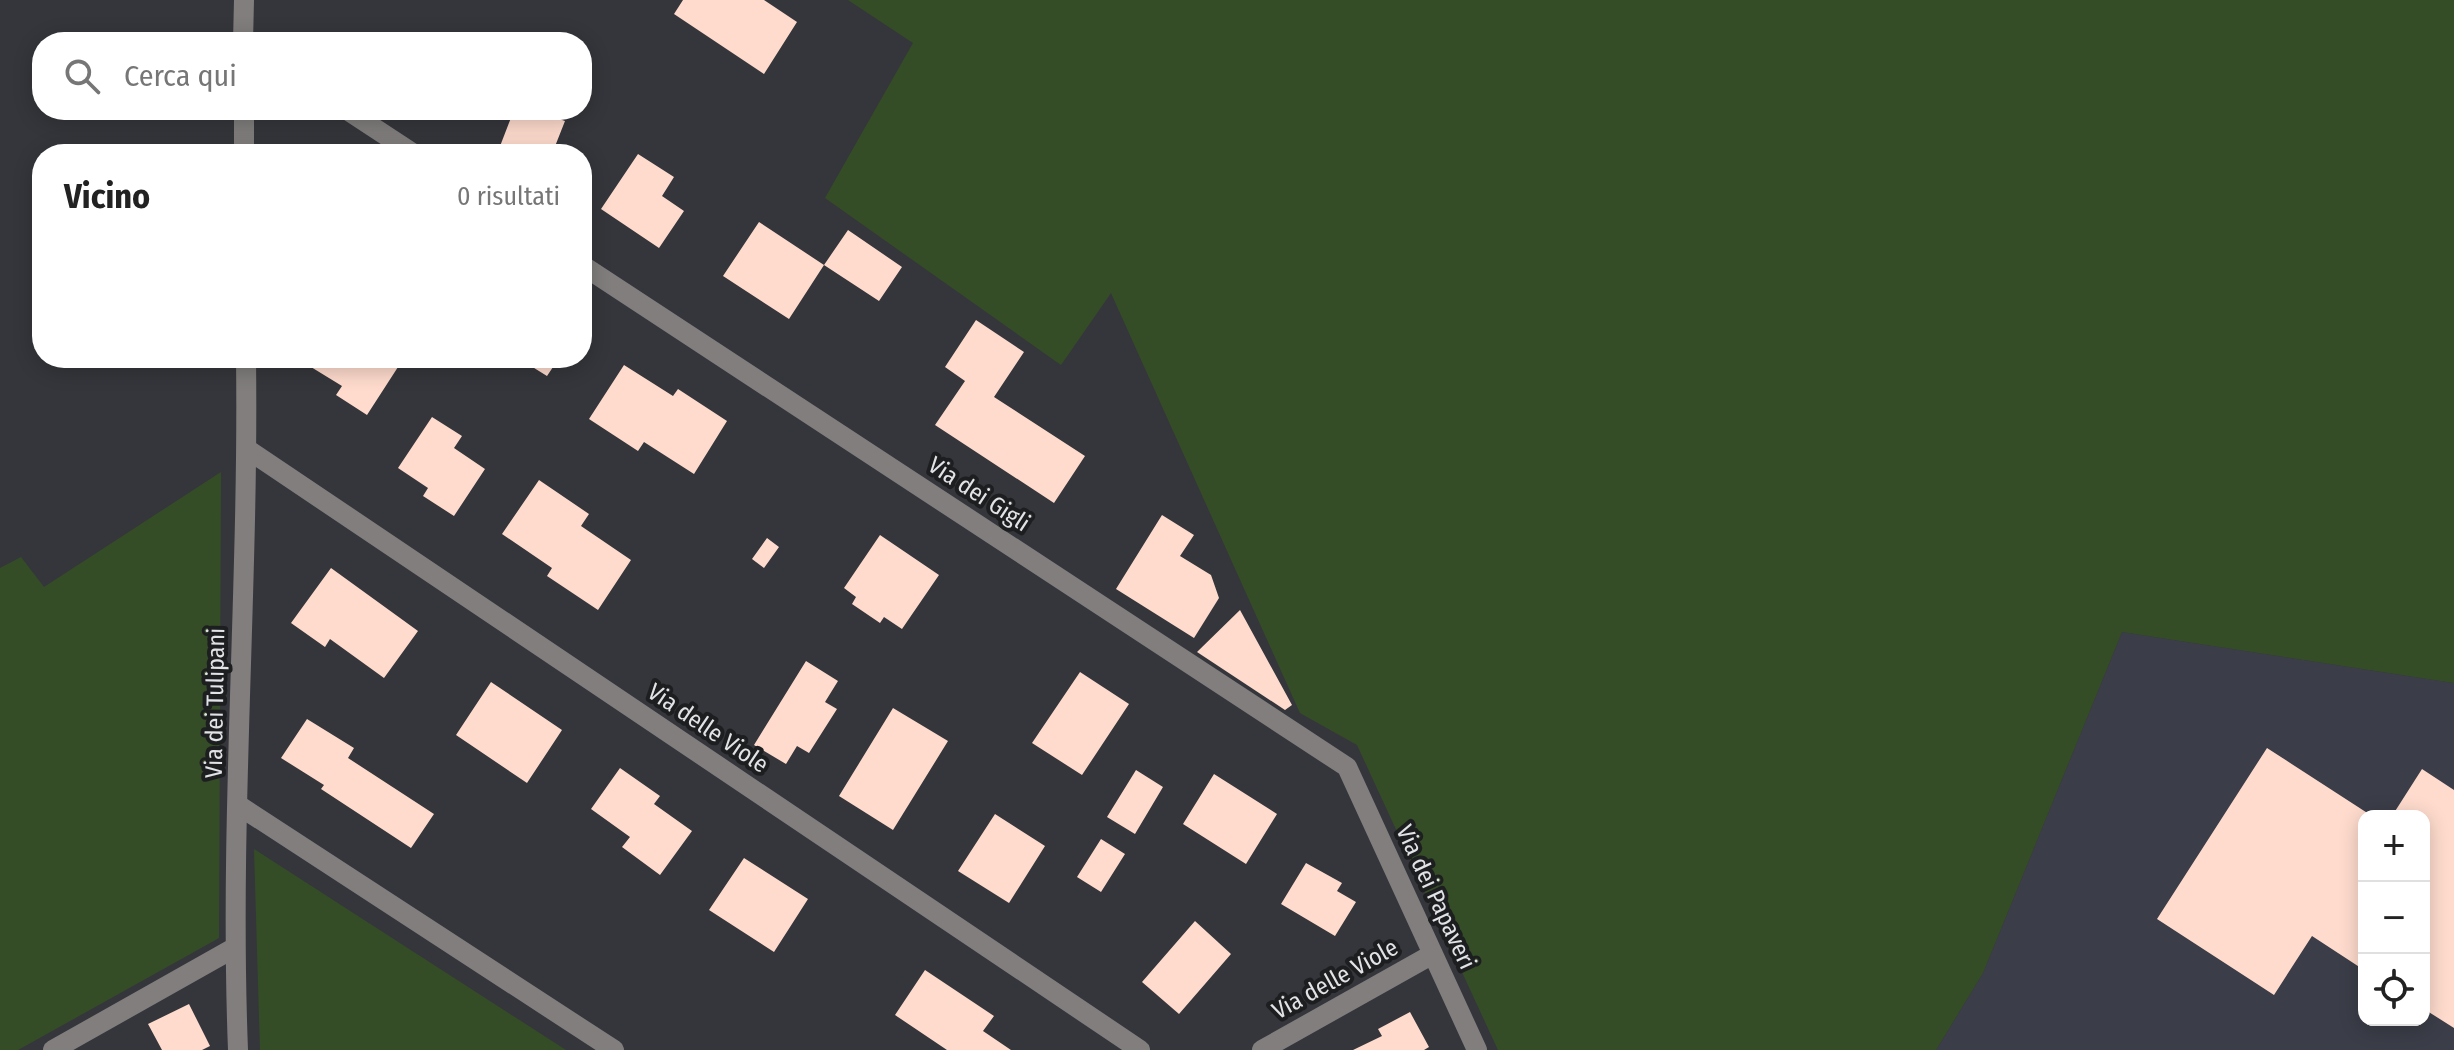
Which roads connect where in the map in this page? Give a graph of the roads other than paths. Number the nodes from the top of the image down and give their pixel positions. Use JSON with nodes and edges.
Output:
{"nodes":[{"id":1,"x":244,"y":0,"type":"edge"},
{"id":2,"x":243,"y":32,"type":"edge"},
{"id":3,"x":244,"y":120,"type":"edge"},
{"id":4,"x":362,"y":120,"type":"edge"},
{"id":5,"x":244,"y":144,"type":"edge"},
{"id":6,"x":399,"y":144,"type":"edge"},
{"id":7,"x":592,"y":272,"type":"edge"},
{"id":8,"x":246,"y":368,"type":"edge"},
{"id":9,"x":247,"y":449,"type":"junction"},
{"id":10,"x":1347,"y":767,"type":"joint"},
{"id":11,"x":238,"y":805,"type":"junction"},
{"id":12,"x":234,"y":948,"type":"junction"},
{"id":13,"x":1433,"y":954,"type":"junction"},
{"id":14,"x":53,"y":1050,"type":"edge"},
{"id":15,"x":238,"y":1050,"type":"edge"},
{"id":16,"x":614,"y":1050,"type":"edge"},
{"id":17,"x":1140,"y":1050,"type":"edge"},
{"id":18,"x":1262,"y":1050,"type":"edge"},
{"id":19,"x":1477,"y":1050,"type":"edge"}],
"edges":[{"from":1,"to":2,"type":"street"},
{"from":3,"to":5,"type":"street"},
{"from":4,"to":6,"type":"street"},
{"from":7,"to":10,"type":"street","name":"Via dei Gigli"},
{"from":8,"to":9,"type":"street","name":"Via dei Tulipani"},
{"from":9,"to":11,"type":"street","name":"Via dei Tulipani"},
{"from":9,"to":17,"type":"street","name":"Via delle Viole"},
{"from":10,"to":13,"type":"street","name":"Via dei Papaveri"},
{"from":11,"to":12,"type":"street","name":"Via dei Tulipani"},
{"from":11,"to":16,"type":"street"},
{"from":12,"to":14,"type":"street"},
{"from":12,"to":15,"type":"street","name":"Via dei Tulipani"},
{"from":13,"to":18,"type":"street","name":"Via delle Viole"},
{"from":13,"to":19,"type":"street","name":"Via dei Papaveri"}]}
